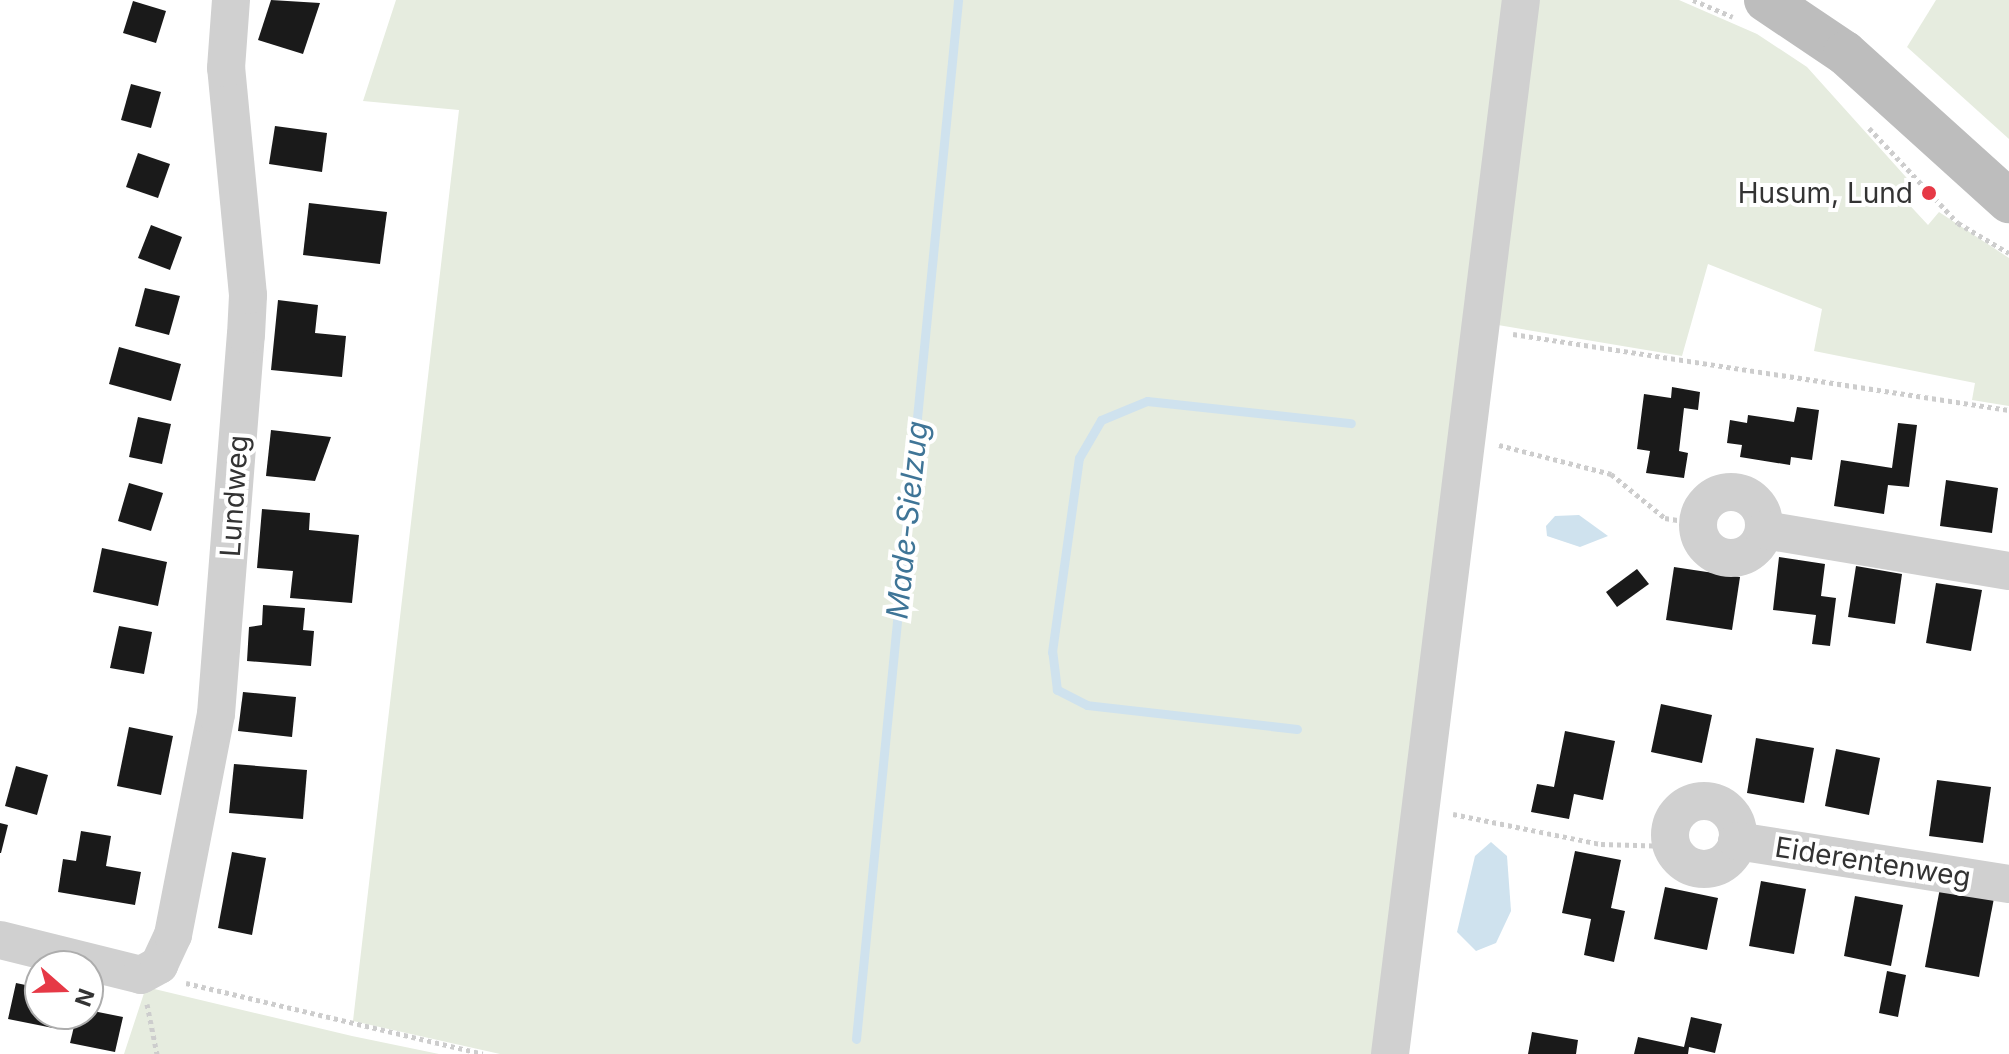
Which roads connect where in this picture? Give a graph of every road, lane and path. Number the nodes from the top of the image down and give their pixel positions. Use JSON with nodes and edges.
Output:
{"nodes":[{"id":1,"x":231,"y":0,"type":"edge"},
{"id":2,"x":1521,"y":0,"type":"edge"},
{"id":3,"x":1693,"y":0,"type":"edge"},
{"id":4,"x":1755,"y":11,"type":"edge"},
{"id":5,"x":1862,"y":121,"type":"dead end"},
{"id":6,"x":2009,"y":201,"type":"edge"},
{"id":7,"x":2009,"y":253,"type":"edge"},
{"id":8,"x":1480,"y":329,"type":"junction"},
{"id":9,"x":2009,"y":410,"type":"edge"},
{"id":10,"x":1466,"y":438,"type":"junction"},
{"id":11,"x":1698,"y":523,"type":"joint"},
{"id":12,"x":2009,"y":571,"type":"edge"},
{"id":13,"x":1420,"y":809,"type":"junction"},
{"id":14,"x":1737,"y":841,"type":"junction"},
{"id":15,"x":1671,"y":846,"type":"junction"},
{"id":16,"x":2009,"y":884,"type":"edge"},
{"id":17,"x":0,"y":940,"type":"edge"},
{"id":18,"x":150,"y":970,"type":"junction"},
{"id":19,"x":157,"y":1054,"type":"edge"},
{"id":20,"x":483,"y":1054,"type":"edge"},
{"id":21,"x":1390,"y":1054,"type":"edge"}],
"edges":[{"from":1,"to":18,"type":"street","name":"Lundweg"},
{"from":2,"to":8,"type":"street"},
{"from":3,"to":4,"type":"path"},
{"from":4,"to":6,"type":"main road"},
{"from":5,"to":7,"type":"path"},
{"from":8,"to":9,"type":"path"},
{"from":8,"to":10,"type":"street"},
{"from":10,"to":11,"type":"path"},
{"from":10,"to":13,"type":"street"},
{"from":11,"to":12,"type":"street"},
{"from":13,"to":15,"type":"path"},
{"from":13,"to":21,"type":"street"},
{"from":14,"to":15,"type":"street","name":"Eiderentenweg"},
{"from":14,"to":15,"type":"street","name":"Eiderentenweg"},
{"from":14,"to":16,"type":"street","name":"Eiderentenweg"},
{"from":17,"to":18,"type":"street"},
{"from":18,"to":19,"type":"path"},
{"from":18,"to":20,"type":"path"}]}
